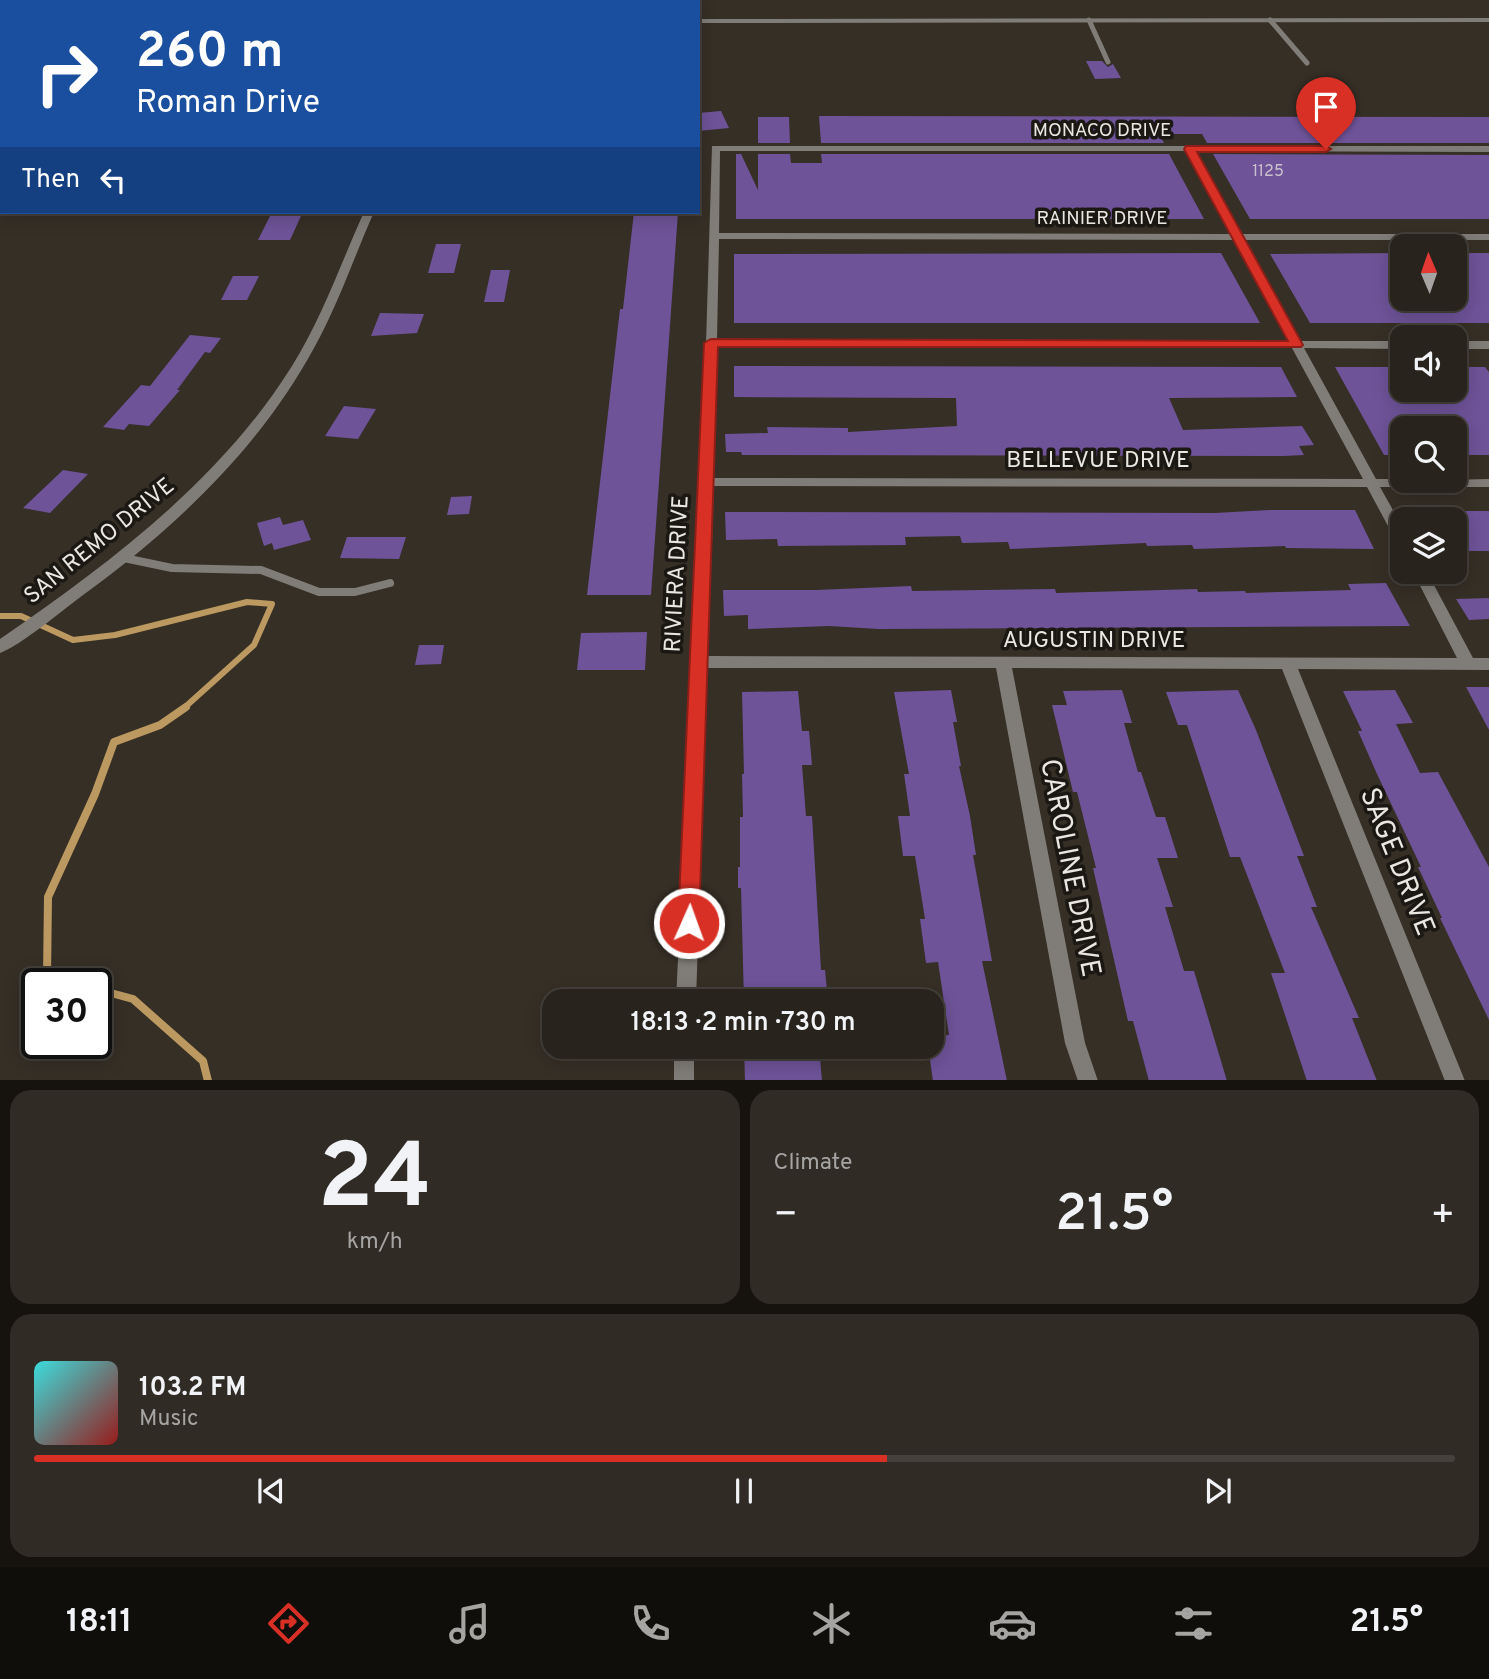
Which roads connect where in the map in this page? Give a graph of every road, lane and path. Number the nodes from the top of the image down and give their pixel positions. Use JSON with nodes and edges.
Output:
{"nodes":[{"id":1,"x":1089,"y":20,"type":"junction"},
{"id":2,"x":1270,"y":20,"type":"junction"},
{"id":3,"x":1489,"y":20,"type":"edge"},
{"id":4,"x":700,"y":21,"type":"edge"},
{"id":5,"x":1108,"y":62,"type":"dead end"},
{"id":6,"x":1307,"y":63,"type":"dead end"},
{"id":7,"x":715,"y":148,"type":"joint"},
{"id":8,"x":1190,"y":149,"type":"junction"},
{"id":9,"x":1489,"y":149,"type":"edge"},
{"id":10,"x":368,"y":214,"type":"edge"},
{"id":11,"x":714,"y":236,"type":"junction"},
{"id":12,"x":1238,"y":237,"type":"junction"},
{"id":13,"x":1489,"y":237,"type":"edge"},
{"id":14,"x":711,"y":343,"type":"junction"},
{"id":15,"x":1296,"y":345,"type":"junction"},
{"id":16,"x":1390,"y":345,"type":"edge"},
{"id":17,"x":1467,"y":345,"type":"edge"},
{"id":18,"x":1489,"y":345,"type":"edge"},
{"id":19,"x":707,"y":482,"type":"junction"},
{"id":20,"x":1372,"y":483,"type":"junction"},
{"id":21,"x":1489,"y":483,"type":"edge"},
{"id":22,"x":1390,"y":517,"type":"edge"},
{"id":23,"x":124,"y":558,"type":"junction"},
{"id":24,"x":390,"y":583,"type":"dead end"},
{"id":25,"x":1425,"y":584,"type":"edge"},
{"id":26,"x":0,"y":647,"type":"edge"},
{"id":27,"x":699,"y":662,"type":"junction"},
{"id":28,"x":1003,"y":663,"type":"junction"},
{"id":29,"x":1288,"y":664,"type":"junction"},
{"id":30,"x":1468,"y":664,"type":"junction"},
{"id":31,"x":1489,"y":664,"type":"edge"},
{"id":32,"x":686,"y":989,"type":"edge"},
{"id":33,"x":684,"y":1059,"type":"edge"},
{"id":34,"x":684,"y":1080,"type":"edge"},
{"id":35,"x":1088,"y":1080,"type":"edge"},
{"id":36,"x":1455,"y":1080,"type":"edge"}],
"edges":[{"from":1,"to":2,"type":"street"},
{"from":1,"to":4,"type":"street"},
{"from":1,"to":5,"type":"lane"},
{"from":2,"to":3,"type":"street"},
{"from":2,"to":6,"type":"lane"},
{"from":7,"to":8,"type":"street","name":"MONACO DRIVE"},
{"from":7,"to":11,"type":"street","name":"RIVIERA DRIVE"},
{"from":8,"to":9,"type":"street","name":"MONACO DRIVE"},
{"from":8,"to":12,"type":"street"},
{"from":10,"to":23,"type":"street","name":"SAN REMO DRIVE"},
{"from":11,"to":12,"type":"street","name":"RAINIER DRIVE"},
{"from":11,"to":14,"type":"street","name":"RIVIERA DRIVE"},
{"from":12,"to":13,"type":"street","name":"RAINIER DRIVE"},
{"from":12,"to":15,"type":"street"},
{"from":14,"to":15,"type":"street"},
{"from":14,"to":19,"type":"street","name":"RIVIERA DRIVE"},
{"from":15,"to":16,"type":"street"},
{"from":15,"to":20,"type":"street"},
{"from":17,"to":18,"type":"street"},
{"from":19,"to":20,"type":"street","name":"BELLEVUE DRIVE"},
{"from":19,"to":27,"type":"street","name":"RIVIERA DRIVE"},
{"from":20,"to":21,"type":"street","name":"BELLEVUE DRIVE"},
{"from":20,"to":22,"type":"street"},
{"from":23,"to":24,"type":"lane"},
{"from":23,"to":26,"type":"street","name":"SAN REMO DRIVE"},
{"from":25,"to":30,"type":"street"},
{"from":27,"to":28,"type":"street","name":"AUGUSTIN DRIVE"},
{"from":27,"to":32,"type":"street","name":"RIVIERA DRIVE"},
{"from":28,"to":29,"type":"street","name":"AUGUSTIN DRIVE"},
{"from":28,"to":35,"type":"street","name":"CAROLINE DRIVE"},
{"from":29,"to":30,"type":"street","name":"AUGUSTIN DRIVE"},
{"from":29,"to":36,"type":"street","name":"SAGE DRIVE"},
{"from":30,"to":31,"type":"street","name":"AUGUSTIN DRIVE"},
{"from":33,"to":34,"type":"street"}]}
